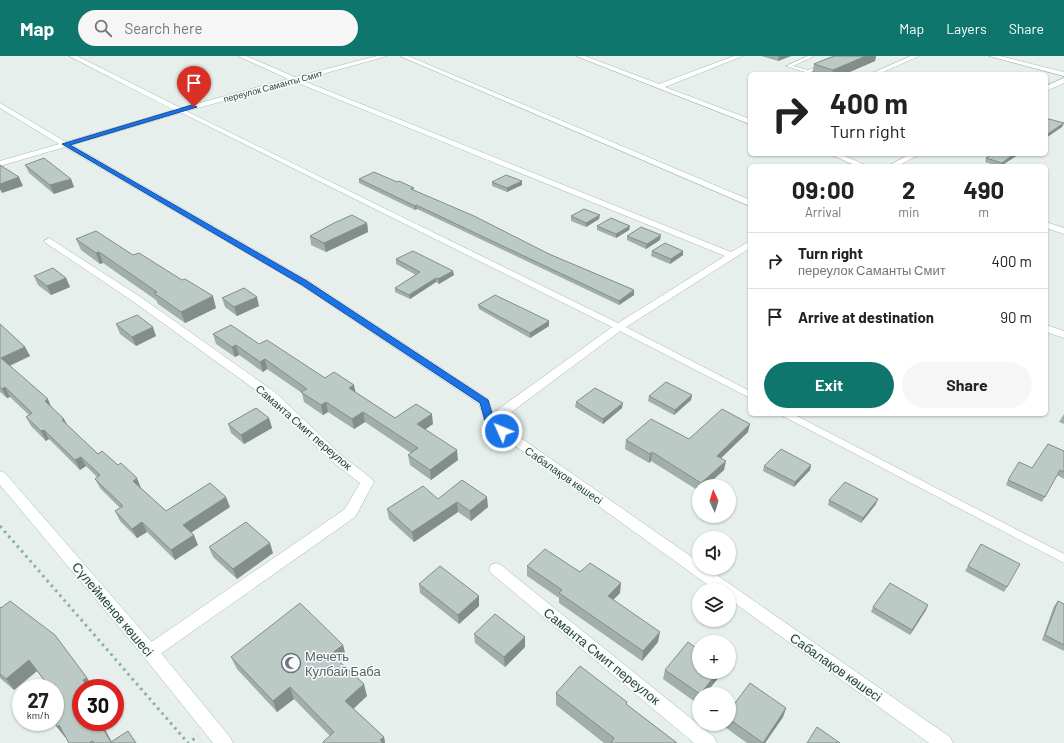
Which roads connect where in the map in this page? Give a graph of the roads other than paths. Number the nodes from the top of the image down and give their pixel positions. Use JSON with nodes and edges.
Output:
{"nodes":[{"id":1,"x":72,"y":56,"type":"edge"},
{"id":2,"x":241,"y":56,"type":"edge"},
{"id":3,"x":384,"y":56,"type":"edge"},
{"id":4,"x":403,"y":56,"type":"edge"},
{"id":5,"x":579,"y":56,"type":"edge"},
{"id":6,"x":740,"y":56,"type":"edge"},
{"id":7,"x":812,"y":56,"type":"edge"},
{"id":8,"x":916,"y":56,"type":"edge"},
{"id":9,"x":992,"y":56,"type":"edge"},
{"id":10,"x":828,"y":64,"type":"edge"},
{"id":11,"x":878,"y":72,"type":"edge"},
{"id":12,"x":1064,"y":74,"type":"edge"},
{"id":13,"x":295,"y":80,"type":"junction"},
{"id":14,"x":1064,"y":80,"type":"edge"},
{"id":15,"x":658,"y":87,"type":"junction"},
{"id":16,"x":1048,"y":88,"type":"edge"},
{"id":17,"x":0,"y":105,"type":"edge"},
{"id":18,"x":180,"y":110,"type":"junction"},
{"id":19,"x":748,"y":121,"type":"edge"},
{"id":20,"x":65,"y":144,"type":"junction"},
{"id":21,"x":838,"y":156,"type":"edge"},
{"id":22,"x":912,"y":156,"type":"edge"},
{"id":23,"x":0,"y":164,"type":"edge"},
{"id":24,"x":859,"y":164,"type":"edge"},
{"id":25,"x":896,"y":164,"type":"edge"},
{"id":26,"x":748,"y":203,"type":"edge"},
{"id":27,"x":1048,"y":226,"type":"edge"},
{"id":28,"x":1064,"y":230,"type":"edge"},
{"id":29,"x":49,"y":241,"type":"dead end"},
{"id":30,"x":748,"y":245,"type":"edge"},
{"id":31,"x":731,"y":255,"type":"junction"},
{"id":32,"x":619,"y":327,"type":"junction"},
{"id":33,"x":1048,"y":329,"type":"edge"},
{"id":34,"x":1064,"y":335,"type":"edge"},
{"id":35,"x":748,"y":395,"type":"edge"},
{"id":36,"x":790,"y":416,"type":"edge"},
{"id":37,"x":490,"y":422,"type":"junction"},
{"id":38,"x":0,"y":476,"type":"edge"},
{"id":39,"x":1063,"y":556,"type":"edge"},
{"id":40,"x":496,"y":569,"type":"dead end"},
{"id":41,"x":717,"y":583,"type":"edge"},
{"id":42,"x":736,"y":597,"type":"edge"},
{"id":43,"x":150,"y":652,"type":"junction"},
{"id":44,"x":224,"y":743,"type":"edge"},
{"id":45,"x":708,"y":743,"type":"edge"},
{"id":46,"x":944,"y":743,"type":"edge"}],
"edges":[{"from":1,"to":18,"type":"street"},
{"from":2,"to":13,"type":"street"},
{"from":3,"to":13,"type":"street","name":"переулок Саманты Смит"},
{"from":4,"to":26,"type":"street"},
{"from":5,"to":15,"type":"street"},
{"from":6,"to":15,"type":"street"},
{"from":7,"to":10,"type":"lane"},
{"from":8,"to":11,"type":"street"},
{"from":9,"to":12,"type":"street"},
{"from":13,"to":18,"type":"street","name":"переулок Саманты Смит"},
{"from":13,"to":31,"type":"street"},
{"from":14,"to":16,"type":"street"},
{"from":15,"to":19,"type":"street"},
{"from":17,"to":20,"type":"street"},
{"from":18,"to":20,"type":"street","name":"переулок Саманты Смит"},
{"from":18,"to":32,"type":"lane"},
{"from":20,"to":23,"type":"street","name":"переулок Саманты Смит"},
{"from":20,"to":37,"type":"street"},
{"from":21,"to":24,"type":"street"},
{"from":22,"to":25,"type":"street"},
{"from":27,"to":28,"type":"street"},
{"from":29,"to":43,"type":"street","name":"Саманта Смит переулок"},
{"from":30,"to":31,"type":"street"},
{"from":31,"to":32,"type":"street"},
{"from":32,"to":35,"type":"lane"},
{"from":32,"to":37,"type":"street"},
{"from":33,"to":34,"type":"street"},
{"from":36,"to":39,"type":"lane"},
{"from":37,"to":41,"type":"street","name":"Сабалақов көшесі"},
{"from":38,"to":43,"type":"street","name":"Сүлейменов көшесі"},
{"from":40,"to":45,"type":"street","name":"Саманта Смит переулок"},
{"from":42,"to":46,"type":"street","name":"Сабалақов көшесі"},
{"from":43,"to":44,"type":"street","name":"Сүлейменов көшесі"}]}
